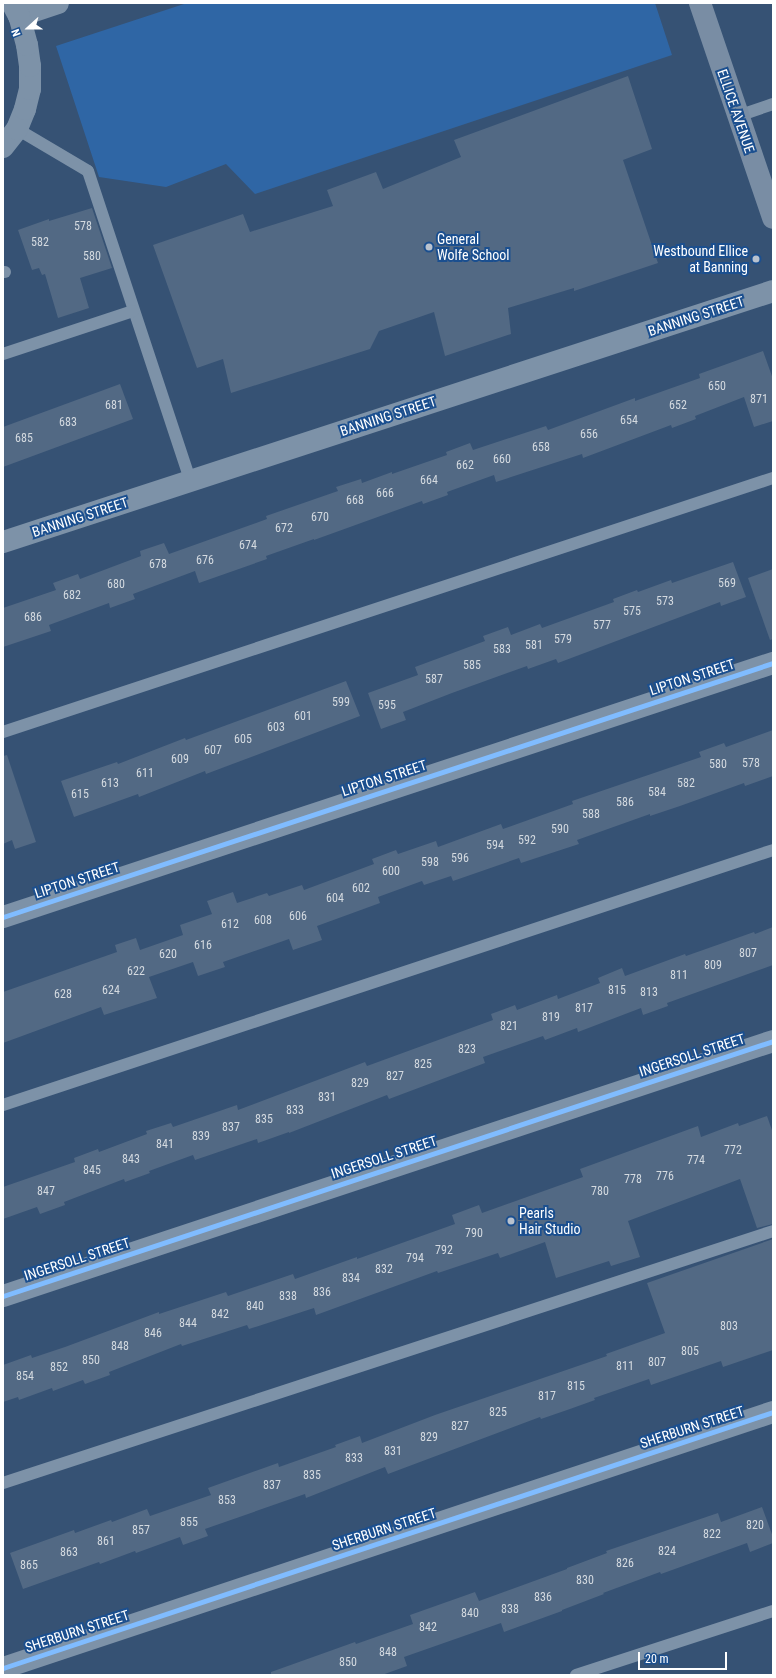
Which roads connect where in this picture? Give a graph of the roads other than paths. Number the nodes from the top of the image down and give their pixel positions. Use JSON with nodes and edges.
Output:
{"nodes":[{"id":1,"x":58,"y":3,"type":"edge"},
{"id":2,"x":700,"y":3,"type":"edge"},
{"id":3,"x":16,"y":9,"type":"edge"},
{"id":4,"x":773,"y":104,"type":"edge"},
{"id":5,"x":738,"y":116,"type":"junction"},
{"id":6,"x":17,"y":129,"type":"junction"},
{"id":7,"x":3,"y":147,"type":"edge"},
{"id":8,"x":773,"y":218,"type":"edge"},
{"id":9,"x":773,"y":291,"type":"edge"},
{"id":10,"x":134,"y":311,"type":"junction"},
{"id":11,"x":3,"y":354,"type":"edge"},
{"id":12,"x":773,"y":478,"type":"edge"},
{"id":13,"x":190,"y":480,"type":"junction"},
{"id":14,"x":3,"y":542,"type":"edge"},
{"id":15,"x":773,"y":663,"type":"edge"},
{"id":16,"x":3,"y":732,"type":"edge"},
{"id":17,"x":773,"y":850,"type":"edge"},
{"id":18,"x":3,"y":917,"type":"edge"},
{"id":19,"x":773,"y":1041,"type":"edge"},
{"id":20,"x":3,"y":1105,"type":"edge"},
{"id":21,"x":773,"y":1231,"type":"edge"},
{"id":22,"x":3,"y":1296,"type":"edge"},
{"id":23,"x":773,"y":1412,"type":"edge"},
{"id":24,"x":3,"y":1483,"type":"edge"},
{"id":25,"x":773,"y":1611,"type":"edge"},
{"id":26,"x":3,"y":1668,"type":"edge"},
{"id":27,"x":576,"y":1675,"type":"edge"}],
"edges":[{"from":1,"to":3,"type":"street"},
{"from":2,"to":5,"type":"main road","name":"ELLICE AVENUE"},
{"from":3,"to":6,"type":"street"},
{"from":4,"to":5,"type":"lane"},
{"from":5,"to":8,"type":"main road","name":"ELLICE AVENUE"},
{"from":6,"to":7,"type":"street"},
{"from":6,"to":10,"type":"lane"},
{"from":9,"to":13,"type":"street","name":"BANNING STREET"},
{"from":10,"to":11,"type":"lane"},
{"from":10,"to":13,"type":"lane"},
{"from":12,"to":16,"type":"lane"},
{"from":13,"to":14,"type":"street","name":"BANNING STREET"},
{"from":15,"to":18,"type":"street","name":"LIPTON STREET"},
{"from":17,"to":20,"type":"lane"},
{"from":19,"to":22,"type":"street","name":"INGERSOLL STREET"},
{"from":21,"to":24,"type":"lane"},
{"from":23,"to":26,"type":"street","name":"SHERBURN STREET"},
{"from":25,"to":27,"type":"lane"}]}
